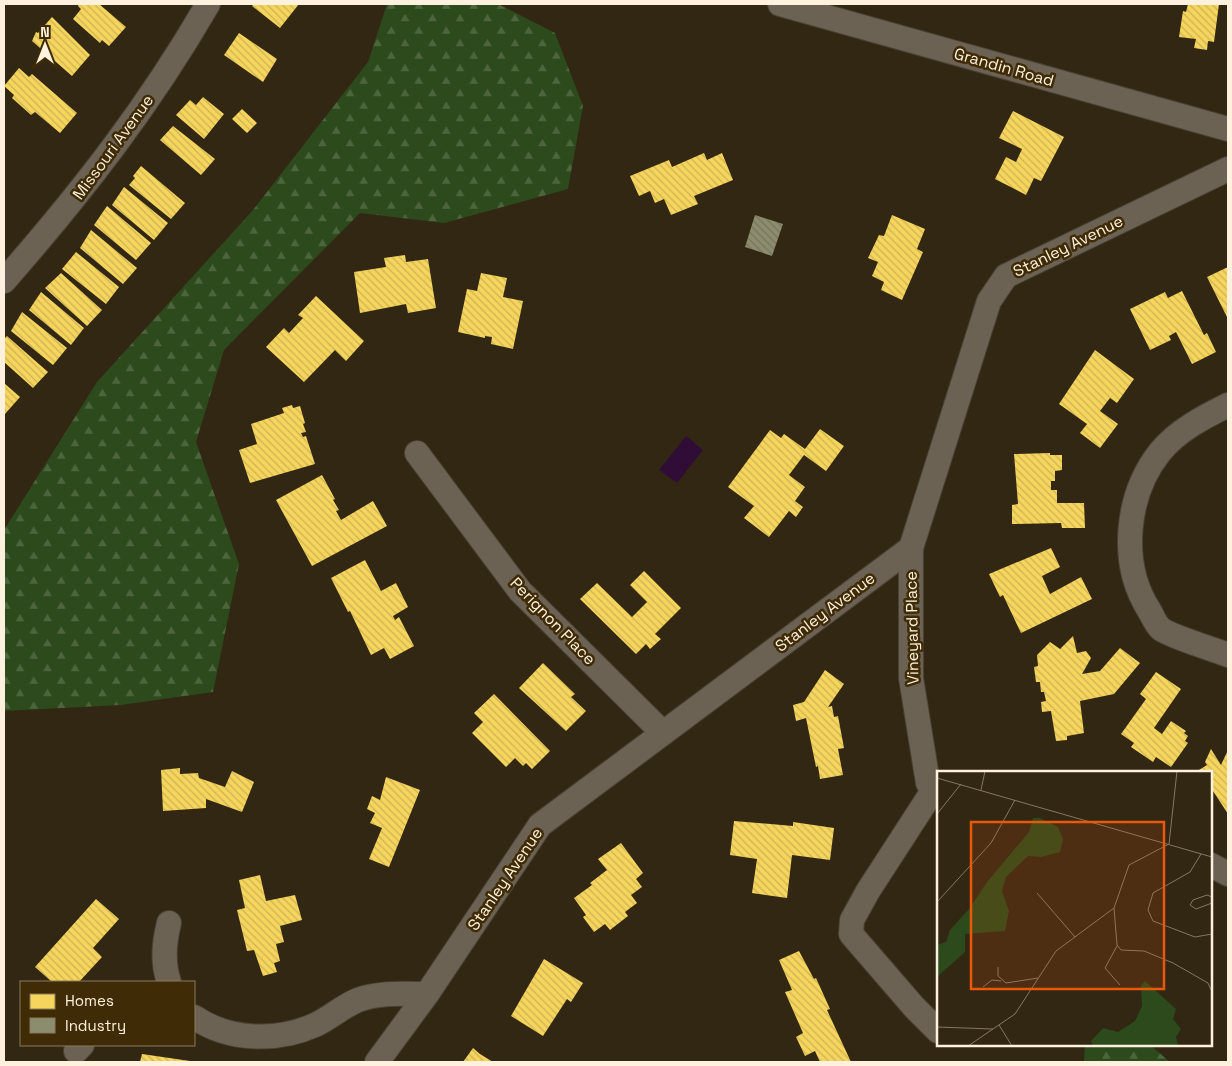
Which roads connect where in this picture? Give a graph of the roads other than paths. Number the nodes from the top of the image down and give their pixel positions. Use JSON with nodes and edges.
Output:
{"nodes":[{"id":1,"x":208,"y":4,"type":"edge"},
{"id":2,"x":780,"y":4,"type":"edge"},
{"id":3,"x":1228,"y":130,"type":"edge"},
{"id":4,"x":1228,"y":169,"type":"edge"},
{"id":5,"x":4,"y":281,"type":"edge"},
{"id":6,"x":1228,"y":405,"type":"edge"},
{"id":7,"x":417,"y":453,"type":"dead end"},
{"id":8,"x":911,"y":548,"type":"junction"},
{"id":9,"x":1228,"y":656,"type":"edge"},
{"id":10,"x":663,"y":732,"type":"junction"},
{"id":11,"x":936,"y":791,"type":"edge"},
{"id":12,"x":1212,"y":866,"type":"edge"},
{"id":13,"x":1228,"y":874,"type":"edge"},
{"id":14,"x":169,"y":923,"type":"dead end"},
{"id":15,"x":169,"y":981,"type":"edge"},
{"id":16,"x":427,"y":994,"type":"junction"},
{"id":17,"x":195,"y":1018,"type":"edge"},
{"id":18,"x":937,"y":1030,"type":"edge"},
{"id":19,"x":377,"y":1062,"type":"edge"}],
"edges":[{"from":1,"to":5,"type":"street","name":"Missouri Avenue"},
{"from":2,"to":3,"type":"street","name":"Grandin Road"},
{"from":4,"to":8,"type":"street","name":"Stanley Avenue"},
{"from":6,"to":9,"type":"street"},
{"from":7,"to":10,"type":"street","name":"Perignon Place"},
{"from":8,"to":10,"type":"street","name":"Stanley Avenue"},
{"from":8,"to":11,"type":"street","name":"Vineyard Place"},
{"from":10,"to":16,"type":"street","name":"Stanley Avenue"},
{"from":11,"to":18,"type":"street"},
{"from":12,"to":13,"type":"street"},
{"from":14,"to":15,"type":"street"},
{"from":16,"to":17,"type":"street"},
{"from":16,"to":19,"type":"street","name":"Stanley Avenue"}]}
